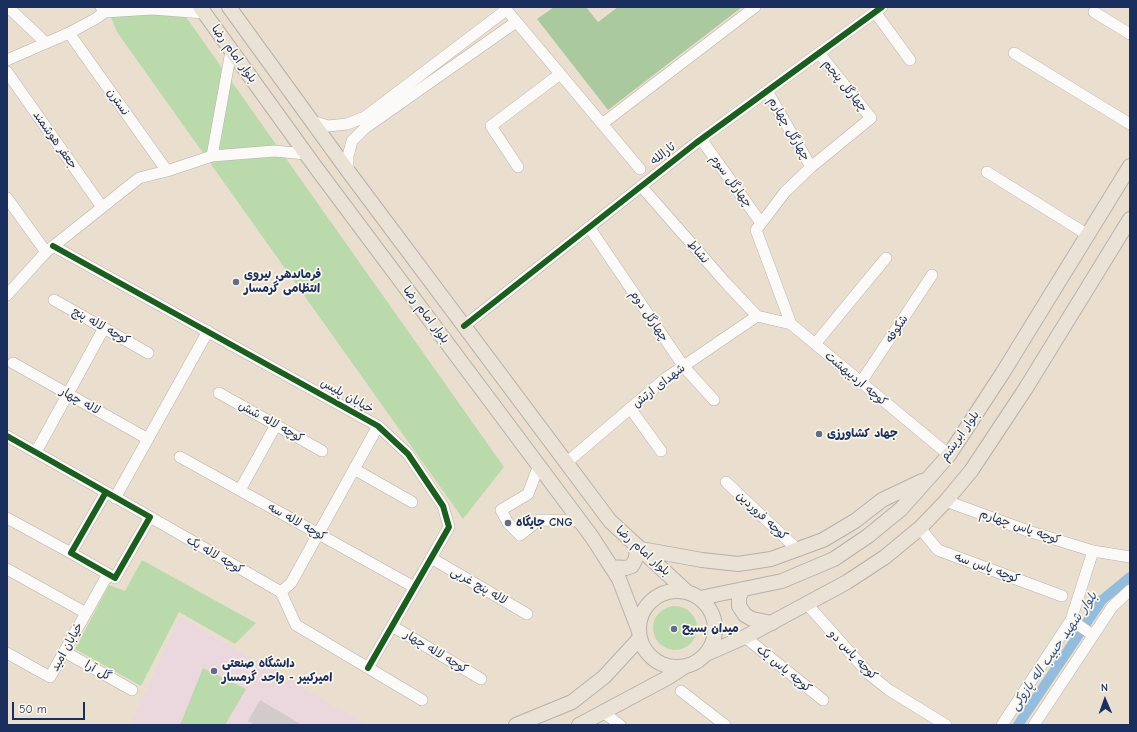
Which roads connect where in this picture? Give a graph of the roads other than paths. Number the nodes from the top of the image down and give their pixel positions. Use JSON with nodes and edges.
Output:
{"nodes":[{"id":1,"x":8,"y":7,"type":"edge"},
{"id":2,"x":229,"y":7,"type":"edge"},
{"id":3,"x":755,"y":7,"type":"edge"},
{"id":4,"x":505,"y":8,"type":"edge"},
{"id":5,"x":105,"y":9,"type":"edge"},
{"id":6,"x":202,"y":10,"type":"edge"},
{"id":7,"x":879,"y":10,"type":"edge"},
{"id":8,"x":1094,"y":12,"type":"dead end"},
{"id":9,"x":516,"y":22,"type":"junction"},
{"id":10,"x":69,"y":33,"type":"junction"},
{"id":11,"x":1130,"y":34,"type":"edge"},
{"id":12,"x":46,"y":43,"type":"junction"},
{"id":13,"x":232,"y":51,"type":"junction"},
{"id":14,"x":1014,"y":53,"type":"dead end"},
{"id":15,"x":819,"y":54,"type":"junction"},
{"id":16,"x":7,"y":60,"type":"edge"},
{"id":17,"x":910,"y":60,"type":"dead end"},
{"id":18,"x":7,"y":72,"type":"edge"},
{"id":19,"x":560,"y":74,"type":"junction"},
{"id":20,"x":767,"y":91,"type":"junction"},
{"id":21,"x":389,"y":104,"type":"junction"},
{"id":22,"x":312,"y":121,"type":"junction"},
{"id":23,"x":602,"y":124,"type":"junction"},
{"id":24,"x":1130,"y":124,"type":"edge"},
{"id":25,"x":701,"y":139,"type":"junction"},
{"id":26,"x":306,"y":154,"type":"junction"},
{"id":27,"x":212,"y":156,"type":"junction"},
{"id":28,"x":1130,"y":166,"type":"edge"},
{"id":29,"x":518,"y":167,"type":"dead end"},
{"id":30,"x":811,"y":167,"type":"junction"},
{"id":31,"x":640,"y":169,"type":"dead end"},
{"id":32,"x":348,"y":170,"type":"junction"},
{"id":33,"x":167,"y":171,"type":"junction"},
{"id":34,"x":987,"y":172,"type":"dead end"},
{"id":35,"x":641,"y":186,"type":"junction"},
{"id":36,"x":7,"y":198,"type":"edge"},
{"id":37,"x":102,"y":207,"type":"junction"},
{"id":38,"x":1130,"y":218,"type":"edge"},
{"id":39,"x":761,"y":223,"type":"junction"},
{"id":40,"x":589,"y":227,"type":"junction"},
{"id":41,"x":1088,"y":235,"type":"junction"},
{"id":42,"x":49,"y":249,"type":"junction"},
{"id":43,"x":886,"y":258,"type":"dead end"},
{"id":44,"x":932,"y":276,"type":"dead end"},
{"id":45,"x":7,"y":295,"type":"edge"},
{"id":46,"x":54,"y":300,"type":"dead end"},
{"id":47,"x":757,"y":316,"type":"junction"},
{"id":48,"x":791,"y":324,"type":"junction"},
{"id":49,"x":464,"y":326,"type":"junction"},
{"id":50,"x":104,"y":328,"type":"junction"},
{"id":51,"x":208,"y":331,"type":"junction"},
{"id":52,"x":814,"y":344,"type":"junction"},
{"id":53,"x":148,"y":353,"type":"dead end"},
{"id":54,"x":12,"y":363,"type":"dead end"},
{"id":55,"x":684,"y":366,"type":"junction"},
{"id":56,"x":861,"y":382,"type":"junction"},
{"id":57,"x":219,"y":393,"type":"dead end"},
{"id":58,"x":68,"y":394,"type":"junction"},
{"id":59,"x":714,"y":400,"type":"dead end"},
{"id":60,"x":630,"y":408,"type":"junction"},
{"id":61,"x":276,"y":425,"type":"junction"},
{"id":62,"x":378,"y":426,"type":"junction"},
{"id":63,"x":7,"y":436,"type":"edge"},
{"id":64,"x":148,"y":439,"type":"junction"},
{"id":65,"x":322,"y":451,"type":"dead end"},
{"id":66,"x":661,"y":451,"type":"dead end"},
{"id":67,"x":36,"y":452,"type":"junction"},
{"id":68,"x":949,"y":455,"type":"junction"},
{"id":69,"x":180,"y":457,"type":"dead end"},
{"id":70,"x":566,"y":462,"type":"junction"},
{"id":71,"x":539,"y":465,"type":"junction"},
{"id":72,"x":354,"y":469,"type":"junction"},
{"id":73,"x":928,"y":478,"type":"junction"},
{"id":74,"x":726,"y":482,"type":"dead end"},
{"id":75,"x":240,"y":490,"type":"junction"},
{"id":76,"x":110,"y":495,"type":"junction"},
{"id":77,"x":946,"y":501,"type":"junction"},
{"id":78,"x":412,"y":502,"type":"dead end"},
{"id":79,"x":150,"y":517,"type":"junction"},
{"id":80,"x":7,"y":518,"type":"edge"},
{"id":81,"x":581,"y":521,"type":"junction"},
{"id":82,"x":920,"y":528,"type":"junction"},
{"id":83,"x":319,"y":534,"type":"junction"},
{"id":84,"x":639,"y":547,"type":"junction"},
{"id":85,"x":798,"y":550,"type":"junction"},
{"id":86,"x":1093,"y":551,"type":"junction"},
{"id":87,"x":71,"y":553,"type":"junction"},
{"id":88,"x":1130,"y":557,"type":"edge"},
{"id":89,"x":431,"y":558,"type":"junction"},
{"id":90,"x":611,"y":567,"type":"junction"},
{"id":91,"x":7,"y":569,"type":"edge"},
{"id":92,"x":108,"y":574,"type":"junction"},
{"id":93,"x":414,"y":587,"type":"junction"},
{"id":94,"x":743,"y":589,"type":"junction"},
{"id":95,"x":1130,"y":590,"type":"edge"},
{"id":96,"x":281,"y":592,"type":"junction"},
{"id":97,"x":693,"y":595,"type":"junction"},
{"id":98,"x":1062,"y":596,"type":"dead end"},
{"id":99,"x":807,"y":604,"type":"junction"},
{"id":100,"x":86,"y":613,"type":"junction"},
{"id":101,"x":527,"y":614,"type":"dead end"},
{"id":102,"x":1071,"y":620,"type":"junction"},
{"id":103,"x":772,"y":623,"type":"junction"},
{"id":104,"x":392,"y":626,"type":"junction"},
{"id":105,"x":640,"y":635,"type":"junction"},
{"id":106,"x":1093,"y":635,"type":"junction"},
{"id":107,"x":745,"y":637,"type":"junction"},
{"id":108,"x":64,"y":652,"type":"junction"},
{"id":109,"x":7,"y":653,"type":"edge"},
{"id":110,"x":706,"y":654,"type":"junction"},
{"id":111,"x":684,"y":667,"type":"junction"},
{"id":112,"x":368,"y":668,"type":"junction"},
{"id":113,"x":481,"y":679,"type":"dead end"},
{"id":114,"x":132,"y":690,"type":"dead end"},
{"id":115,"x":682,"y":691,"type":"dead end"},
{"id":116,"x":422,"y":700,"type":"dead end"},
{"id":117,"x":823,"y":700,"type":"dead end"},
{"id":118,"x":603,"y":712,"type":"junction"},
{"id":119,"x":516,"y":725,"type":"edge"},
{"id":120,"x":579,"y":725,"type":"edge"},
{"id":121,"x":620,"y":725,"type":"edge"},
{"id":122,"x":725,"y":725,"type":"edge"},
{"id":123,"x":946,"y":725,"type":"edge"},
{"id":124,"x":1002,"y":725,"type":"edge"},
{"id":125,"x":1034,"y":725,"type":"edge"}],
"edges":[{"from":1,"to":12,"type":"street"},
{"from":2,"to":22,"type":"main road","name":"بلوار امام رضا"},
{"from":3,"to":23,"type":"street"},
{"from":4,"to":9,"type":"street"},
{"from":4,"to":21,"type":"street"},
{"from":5,"to":6,"type":"street"},
{"from":5,"to":10,"type":"street"},
{"from":6,"to":13,"type":"main road","name":"بلوار امام رضا"},
{"from":7,"to":15,"type":"street","name":"ثارالله"},
{"from":7,"to":17,"type":"street"},
{"from":8,"to":11,"type":"street"},
{"from":9,"to":19,"type":"street"},
{"from":9,"to":21,"type":"street"},
{"from":10,"to":12,"type":"street"},
{"from":10,"to":33,"type":"street","name":"نسترن"},
{"from":12,"to":16,"type":"street"},
{"from":13,"to":26,"type":"main road","name":"بلوار امام رضا"},
{"from":13,"to":27,"type":"street"},
{"from":14,"to":24,"type":"street"},
{"from":15,"to":20,"type":"street","name":"ثارالله"},
{"from":15,"to":30,"type":"street","name":"چهارگل پنجم"},
{"from":18,"to":37,"type":"street","name":"جعفر هوشمند"},
{"from":19,"to":23,"type":"street"},
{"from":19,"to":29,"type":"street"},
{"from":20,"to":25,"type":"street","name":"ثارالله"},
{"from":20,"to":30,"type":"street","name":"چهارگل چهارم"},
{"from":21,"to":22,"type":"street"},
{"from":21,"to":32,"type":"street"},
{"from":22,"to":32,"type":"main road","name":"بلوار امام رضا"},
{"from":23,"to":31,"type":"street"},
{"from":25,"to":35,"type":"street","name":"ثارالله"},
{"from":25,"to":39,"type":"street","name":"چهارگل سوم"},
{"from":26,"to":27,"type":"street"},
{"from":26,"to":71,"type":"main road","name":"بلوار امام رضا"},
{"from":27,"to":33,"type":"street"},
{"from":28,"to":41,"type":"main road","name":"بلوار ابریشم"},
{"from":30,"to":39,"type":"street"},
{"from":32,"to":49,"type":"main road","name":"بلوار امام رضا"},
{"from":33,"to":37,"type":"street"},
{"from":34,"to":41,"type":"street"},
{"from":35,"to":40,"type":"street","name":"ثارالله"},
{"from":35,"to":47,"type":"street","name":"نشاط"},
{"from":36,"to":42,"type":"street"},
{"from":37,"to":42,"type":"street"},
{"from":38,"to":77,"type":"main road"},
{"from":39,"to":48,"type":"street"},
{"from":40,"to":49,"type":"street","name":"ثارالله"},
{"from":40,"to":55,"type":"street","name":"چهارگل دوم"},
{"from":41,"to":68,"type":"main road","name":"بلوار ابریشم"},
{"from":42,"to":45,"type":"street"},
{"from":42,"to":51,"type":"street","name":"خیابان پلیس"},
{"from":43,"to":52,"type":"street"},
{"from":44,"to":56,"type":"street","name":"شکوفه"},
{"from":46,"to":50,"type":"street","name":"کوچه لاله پنج"},
{"from":47,"to":48,"type":"street","name":"کوچه اردیبهشت"},
{"from":47,"to":55,"type":"street","name":"شهدای ارتش"},
{"from":48,"to":52,"type":"street","name":"کوچه اردیبهشت"},
{"from":49,"to":70,"type":"main road","name":"بلوار امام رضا"},
{"from":50,"to":53,"type":"street","name":"کوچه لاله پنج"},
{"from":50,"to":58,"type":"street"},
{"from":51,"to":62,"type":"street","name":"خیابان پلیس"},
{"from":51,"to":64,"type":"street"},
{"from":52,"to":56,"type":"street","name":"کوچه اردیبهشت"},
{"from":54,"to":58,"type":"street","name":"لاله چهار"},
{"from":55,"to":59,"type":"street","name":"چهارگل دوم"},
{"from":55,"to":60,"type":"street","name":"شهدای ارتش"},
{"from":56,"to":68,"type":"street","name":"کوچه اردیبهشت"},
{"from":57,"to":61,"type":"street","name":"کوچه لاله شش"},
{"from":58,"to":64,"type":"street","name":"لاله چهار"},
{"from":58,"to":67,"type":"street"},
{"from":60,"to":66,"type":"street"},
{"from":60,"to":70,"type":"street","name":"شهدای ارتش"},
{"from":61,"to":65,"type":"street","name":"کوچه لاله شش"},
{"from":61,"to":75,"type":"street"},
{"from":62,"to":72,"type":"street"},
{"from":62,"to":89,"type":"street","name":"خیابان پلیس"},
{"from":63,"to":67,"type":"street"},
{"from":64,"to":76,"type":"street"},
{"from":67,"to":76,"type":"street","name":"کوچه لاله یک"},
{"from":68,"to":73,"type":"main road","name":"بلوار ابریشم"},
{"from":69,"to":75,"type":"street","name":"کوچه لاله سه"},
{"from":70,"to":84,"type":"main road","name":"بلوار امام رضا"},
{"from":71,"to":81,"type":"main road","name":"بلوار امام رضا"},
{"from":71,"to":81,"type":"street"},
{"from":72,"to":78,"type":"street"},
{"from":72,"to":83,"type":"street"},
{"from":73,"to":85,"type":"main road"},
{"from":73,"to":94,"type":"main road","name":"بلوار ابریشم"},
{"from":74,"to":85,"type":"street","name":"کوچه فروردین"},
{"from":75,"to":83,"type":"street","name":"کوچه لاله سه"},
{"from":76,"to":79,"type":"street","name":"کوچه لاله یک"},
{"from":76,"to":87,"type":"street"},
{"from":77,"to":82,"type":"main road"},
{"from":77,"to":86,"type":"street","name":"کوچه یاس چهارم"},
{"from":79,"to":92,"type":"street"},
{"from":79,"to":96,"type":"street","name":"کوچه لاله یک"},
{"from":80,"to":87,"type":"street"},
{"from":81,"to":90,"type":"main road","name":"بلوار امام رضا"},
{"from":82,"to":98,"type":"street","name":"کوچه یاس سه"},
{"from":82,"to":99,"type":"main road"},
{"from":83,"to":93,"type":"street","name":"کوچه لاله سه"},
{"from":83,"to":96,"type":"street"},
{"from":84,"to":85,"type":"main road"},
{"from":84,"to":90,"type":"main road"},
{"from":84,"to":97,"type":"main road","name":"بلوار امام رضا"},
{"from":86,"to":88,"type":"street","name":"کوچه یاس چهارم"},
{"from":86,"to":102,"type":"street"},
{"from":87,"to":92,"type":"street"},
{"from":89,"to":93,"type":"street","name":"خیابان پلیس"},
{"from":89,"to":101,"type":"street","name":"لاله پنج غربی"},
{"from":90,"to":105,"type":"main road","name":"بلوار امام رضا"},
{"from":91,"to":100,"type":"street"},
{"from":92,"to":100,"type":"street","name":"خیابان امید"},
{"from":93,"to":104,"type":"street","name":"خیابان پلیس"},
{"from":94,"to":97,"type":"main road","name":"بلوار ابریشم"},
{"from":94,"to":103,"type":"main road"},
{"from":95,"to":106,"type":"street"},
{"from":96,"to":112,"type":"street"},
{"from":97,"to":105,"type":"main road"},
{"from":97,"to":110,"type":"main road"},
{"from":99,"to":103,"type":"main road"},
{"from":99,"to":123,"type":"street","name":"کوچه یاس دو"},
{"from":100,"to":108,"type":"street","name":"خیابان امید"},
{"from":102,"to":106,"type":"street"},
{"from":102,"to":124,"type":"street"},
{"from":103,"to":107,"type":"main road"},
{"from":104,"to":112,"type":"street","name":"خیابان پلیس"},
{"from":104,"to":113,"type":"street","name":"کوچه لاله چهار"},
{"from":105,"to":111,"type":"main road"},
{"from":105,"to":119,"type":"main road"},
{"from":106,"to":125,"type":"street"},
{"from":107,"to":110,"type":"main road"},
{"from":107,"to":117,"type":"street","name":"کوچه یاس یک"},
{"from":108,"to":109,"type":"street","name":"خیابان امید"},
{"from":108,"to":114,"type":"street","name":"گل آرا"},
{"from":110,"to":111,"type":"main road"},
{"from":111,"to":118,"type":"main road"},
{"from":112,"to":116,"type":"street"},
{"from":115,"to":122,"type":"street"},
{"from":118,"to":120,"type":"main road"},
{"from":118,"to":121,"type":"street"}]}
